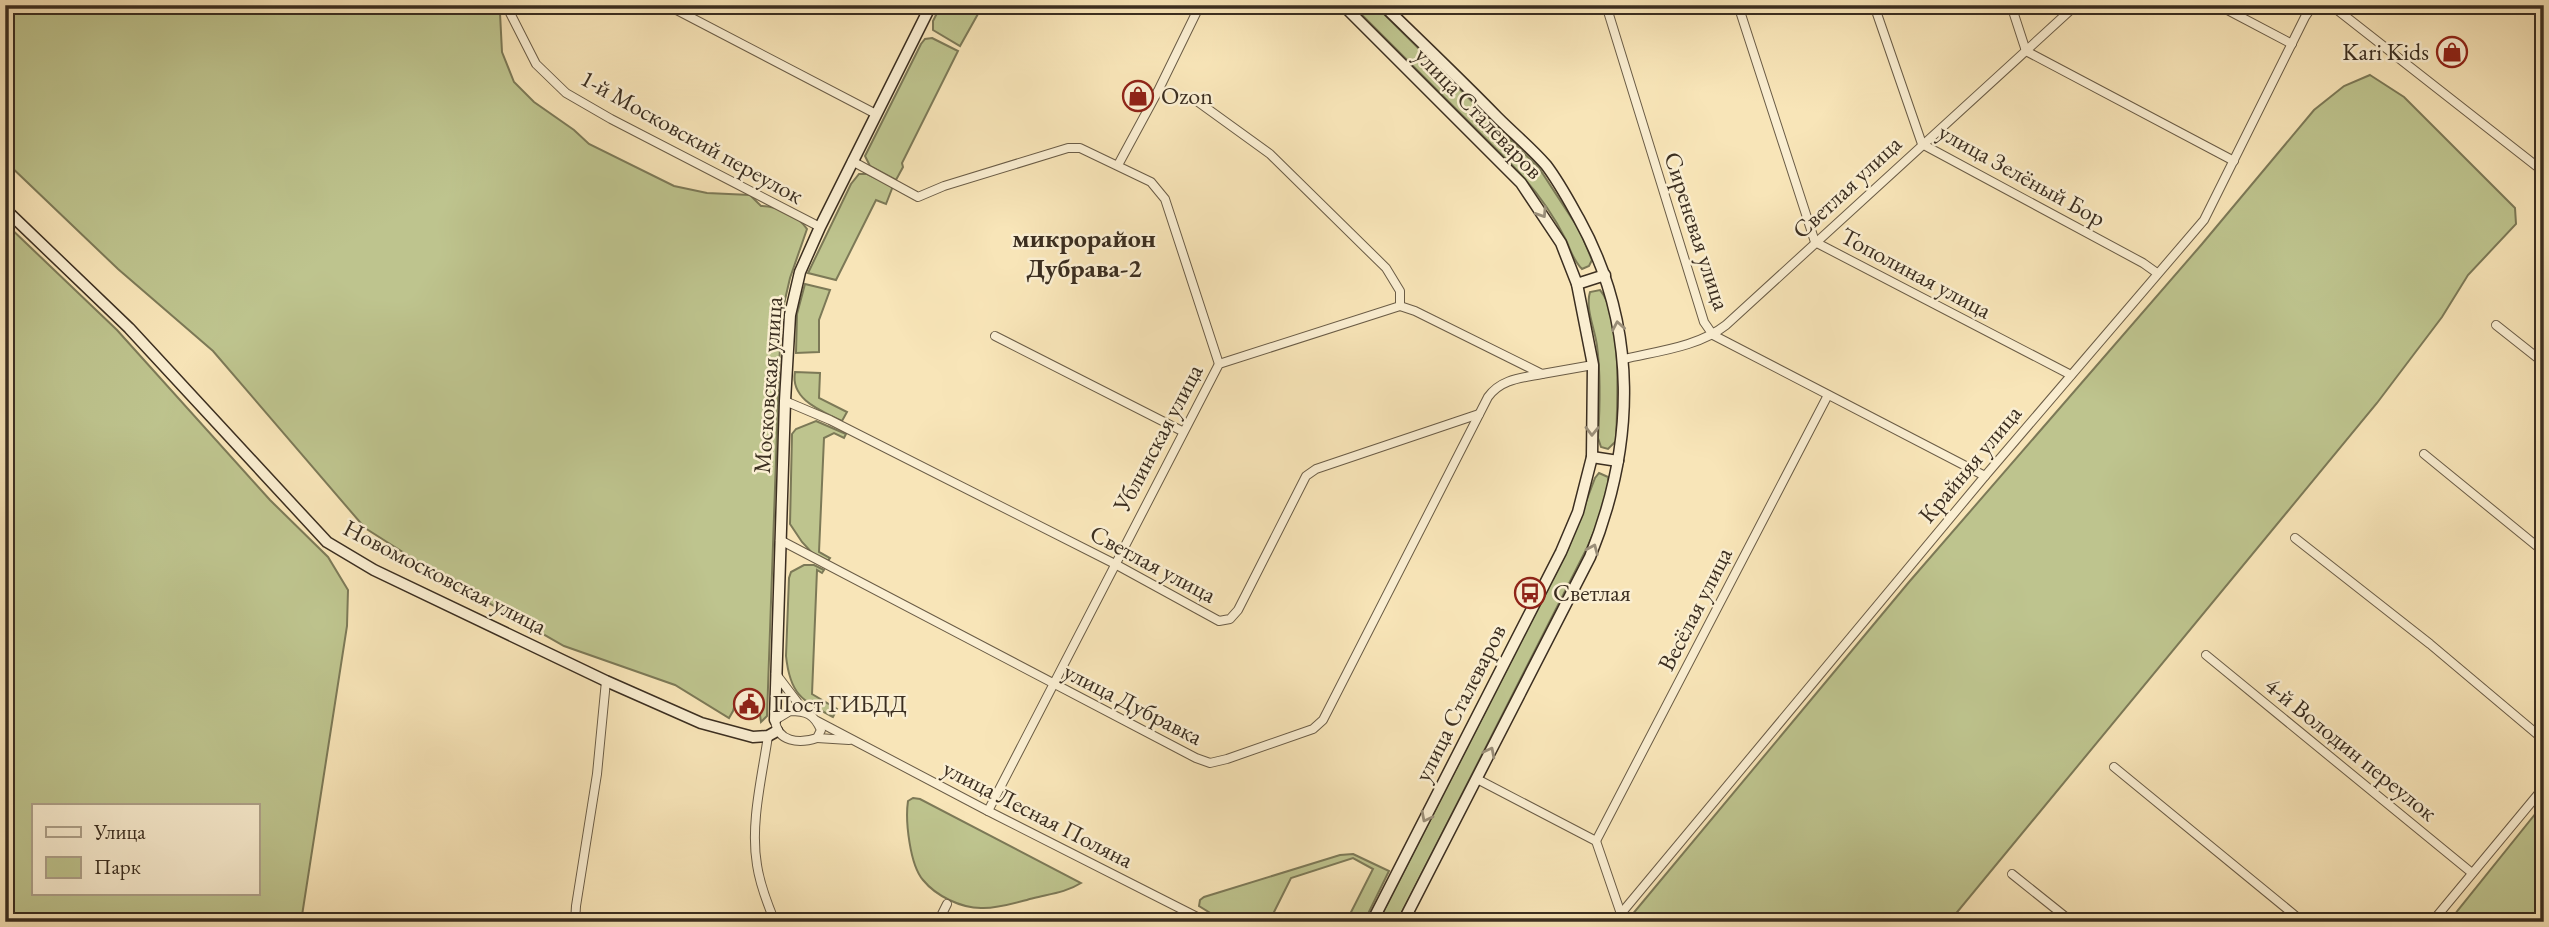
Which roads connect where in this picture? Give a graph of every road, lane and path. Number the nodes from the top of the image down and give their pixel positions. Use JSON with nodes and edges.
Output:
{"nodes":[{"id":1,"x":506,"y":5,"type":"edge"},
{"id":2,"x":667,"y":5,"type":"edge"},
{"id":3,"x":931,"y":5,"type":"edge"},
{"id":4,"x":1200,"y":5,"type":"edge"},
{"id":5,"x":1343,"y":5,"type":"edge"},
{"id":6,"x":1383,"y":5,"type":"edge"},
{"id":7,"x":1606,"y":5,"type":"edge"},
{"id":8,"x":1738,"y":5,"type":"edge"},
{"id":9,"x":1874,"y":5,"type":"edge"},
{"id":10,"x":2011,"y":5,"type":"edge"},
{"id":11,"x":2076,"y":5,"type":"edge"},
{"id":12,"x":2218,"y":5,"type":"edge"},
{"id":13,"x":2314,"y":5,"type":"edge"},
{"id":14,"x":2331,"y":5,"type":"edge"},
{"id":15,"x":2539,"y":5,"type":"edge"},
{"id":16,"x":2544,"y":9,"type":"edge"},
{"id":17,"x":2292,"y":44,"type":"junction"},
{"id":18,"x":2026,"y":51,"type":"junction"},
{"id":19,"x":1194,"y":99,"type":"dead end"},
{"id":20,"x":876,"y":114,"type":"junction"},
{"id":21,"x":1922,"y":144,"type":"junction"},
{"id":22,"x":852,"y":161,"type":"junction"},
{"id":23,"x":2234,"y":161,"type":"junction"},
{"id":24,"x":1118,"y":165,"type":"junction"},
{"id":25,"x":2544,"y":172,"type":"edge"},
{"id":26,"x":5,"y":209,"type":"edge"},
{"id":27,"x":820,"y":227,"type":"junction"},
{"id":28,"x":1815,"y":242,"type":"junction"},
{"id":29,"x":2157,"y":273,"type":"junction"},
{"id":30,"x":1605,"y":275,"type":"junction"},
{"id":31,"x":1577,"y":284,"type":"junction"},
{"id":32,"x":1400,"y":306,"type":"junction"},
{"id":33,"x":2496,"y":325,"type":"dead end"},
{"id":34,"x":1713,"y":335,"type":"junction"},
{"id":35,"x":995,"y":336,"type":"dead end"},
{"id":36,"x":1624,"y":359,"type":"junction"},
{"id":37,"x":2544,"y":363,"type":"edge"},
{"id":38,"x":1219,"y":364,"type":"junction"},
{"id":39,"x":1593,"y":365,"type":"junction"},
{"id":40,"x":1542,"y":374,"type":"junction"},
{"id":41,"x":2071,"y":375,"type":"junction"},
{"id":42,"x":1828,"y":395,"type":"junction"},
{"id":43,"x":785,"y":401,"type":"junction"},
{"id":44,"x":1479,"y":414,"type":"junction"},
{"id":45,"x":1182,"y":431,"type":"junction"},
{"id":46,"x":2424,"y":454,"type":"dead end"},
{"id":47,"x":1592,"y":457,"type":"junction"},
{"id":48,"x":1618,"y":461,"type":"junction"},
{"id":49,"x":1985,"y":476,"type":"junction"},
{"id":50,"x":2295,"y":538,"type":"dead end"},
{"id":51,"x":780,"y":540,"type":"junction"},
{"id":52,"x":2544,"y":552,"type":"edge"},
{"id":53,"x":1115,"y":564,"type":"junction"},
{"id":54,"x":2206,"y":655,"type":"dead end"},
{"id":55,"x":776,"y":673,"type":"junction"},
{"id":56,"x":606,"y":681,"type":"junction"},
{"id":57,"x":1053,"y":685,"type":"junction"},
{"id":58,"x":804,"y":711,"type":"junction"},
{"id":59,"x":817,"y":721,"type":"junction"},
{"id":60,"x":773,"y":729,"type":"junction"},
{"id":61,"x":817,"y":738,"type":"junction"},
{"id":62,"x":852,"y":740,"type":"junction"},
{"id":63,"x":2544,"y":740,"type":"edge"},
{"id":64,"x":2114,"y":767,"type":"dead end"},
{"id":65,"x":1477,"y":779,"type":"junction"},
{"id":66,"x":2544,"y":787,"type":"edge"},
{"id":67,"x":988,"y":811,"type":"junction"},
{"id":68,"x":1596,"y":841,"type":"junction"},
{"id":69,"x":2472,"y":873,"type":"junction"},
{"id":70,"x":2012,"y":874,"type":"dead end"},
{"id":71,"x":947,"y":904,"type":"dead end"},
{"id":72,"x":1621,"y":914,"type":"junction"},
{"id":73,"x":575,"y":922,"type":"edge"},
{"id":74,"x":775,"y":922,"type":"edge"},
{"id":75,"x":938,"y":922,"type":"edge"},
{"id":76,"x":1206,"y":922,"type":"edge"},
{"id":77,"x":1372,"y":922,"type":"edge"},
{"id":78,"x":1403,"y":922,"type":"edge"},
{"id":79,"x":1614,"y":922,"type":"edge"},
{"id":80,"x":2072,"y":922,"type":"edge"},
{"id":81,"x":2303,"y":922,"type":"edge"},
{"id":82,"x":2432,"y":922,"type":"edge"}],
"edges":[{"from":1,"to":27,"type":"street","name":"1-й Московский переулок"},
{"from":2,"to":20,"type":"street"},
{"from":3,"to":20,"type":"main road","name":"Московская улица"},
{"from":4,"to":24,"type":"street"},
{"from":5,"to":31,"type":"main road","name":"улица Сталеваров","one_way":true},
{"from":6,"to":30,"type":"main road","name":"улица Сталеваров"},
{"from":7,"to":34,"type":"street","name":"Сиреневая улица"},
{"from":8,"to":28,"type":"street","name":"Тополиная улица"},
{"from":9,"to":21,"type":"street","name":"улица Зелёный Бор"},
{"from":10,"to":18,"type":"street"},
{"from":11,"to":18,"type":"street","name":"Светлая улица"},
{"from":12,"to":17,"type":"street"},
{"from":13,"to":17,"type":"street","name":"Крайняя улица"},
{"from":14,"to":25,"type":"street"},
{"from":15,"to":16,"type":"street"},
{"from":17,"to":23,"type":"street","name":"Крайняя улица"},
{"from":18,"to":21,"type":"street","name":"Светлая улица"},
{"from":18,"to":23,"type":"street"},
{"from":19,"to":32,"type":"street"},
{"from":20,"to":22,"type":"main road","name":"Московская улица"},
{"from":21,"to":28,"type":"street","name":"Светлая улица"},
{"from":21,"to":29,"type":"street","name":"улица Зелёный Бор"},
{"from":22,"to":24,"type":"street"},
{"from":22,"to":27,"type":"main road","name":"Московская улица"},
{"from":23,"to":29,"type":"street","name":"Крайняя улица"},
{"from":24,"to":38,"type":"street"},
{"from":26,"to":56,"type":"main road","name":"Новомосковская улица"},
{"from":27,"to":43,"type":"main road","name":"Московская улица"},
{"from":28,"to":34,"type":"street","name":"Светлая улица"},
{"from":28,"to":41,"type":"street","name":"Тополиная улица"},
{"from":29,"to":41,"type":"street","name":"Крайняя улица"},
{"from":30,"to":31,"type":"main road"},
{"from":36,"to":30,"type":"main road","name":"улица Сталеваров","one_way":true},
{"from":31,"to":39,"type":"main road","name":"улица Сталеваров"},
{"from":32,"to":38,"type":"street","name":"Ублинская улица"},
{"from":32,"to":40,"type":"street"},
{"from":33,"to":37,"type":"street"},
{"from":34,"to":36,"type":"street","name":"Светлая улица"},
{"from":34,"to":42,"type":"street","name":"Сиреневая улица"},
{"from":35,"to":45,"type":"street"},
{"from":36,"to":48,"type":"main road","name":"улица Сталеваров"},
{"from":38,"to":45,"type":"street","name":"Ублинская улица"},
{"from":39,"to":40,"type":"street"},
{"from":39,"to":47,"type":"main road","name":"улица Сталеваров","one_way":true},
{"from":40,"to":44,"type":"street","name":"улица Дубравка"},
{"from":41,"to":49,"type":"street","name":"Крайняя улица"},
{"from":42,"to":49,"type":"street","name":"Сиреневая улица"},
{"from":42,"to":68,"type":"street","name":"Весёлая улица"},
{"from":43,"to":51,"type":"main road","name":"Московская улица"},
{"from":43,"to":53,"type":"street","name":"Светлая улица"},
{"from":44,"to":53,"type":"street","name":"Светлая улица"},
{"from":44,"to":57,"type":"street","name":"улица Дубравка"},
{"from":45,"to":53,"type":"street","name":"Ублинская улица"},
{"from":46,"to":52,"type":"street"},
{"from":47,"to":48,"type":"main road"},
{"from":47,"to":77,"type":"main road","name":"улица Сталеваров","one_way":true},
{"from":65,"to":48,"type":"main road","name":"улица Сталеваров","one_way":true},
{"from":49,"to":72,"type":"street","name":"Крайняя улица"},
{"from":50,"to":63,"type":"street"},
{"from":51,"to":55,"type":"main road","name":"Московская улица"},
{"from":51,"to":57,"type":"street","name":"улица Дубравка"},
{"from":53,"to":57,"type":"street","name":"Ублинская улица"},
{"from":54,"to":69,"type":"street","name":"4-й Володин переулок"},
{"from":55,"to":58,"type":"street"},
{"from":55,"to":60,"type":"main road","name":"Московская улица"},
{"from":56,"to":60,"type":"main road","name":"Новомосковская улица"},
{"from":56,"to":73,"type":"street"},
{"from":57,"to":67,"type":"street","name":"Ублинская улица"},
{"from":58,"to":59,"type":"street","name":"улица Лесная Поляна"},
{"from":58,"to":60,"type":"street"},
{"from":59,"to":61,"type":"street"},
{"from":59,"to":62,"type":"street","name":"улица Лесная Поляна"},
{"from":60,"to":61,"type":"street","name":"улица Лесная Поляна"},
{"from":60,"to":74,"type":"street","name":"Московская улица"},
{"from":61,"to":62,"type":"street","name":"улица Лесная Поляна"},
{"from":62,"to":67,"type":"street","name":"улица Лесная Поляна"},
{"from":64,"to":81,"type":"street"},
{"from":65,"to":68,"type":"street"},
{"from":65,"to":78,"type":"main road","name":"улица Сталеваров"},
{"from":66,"to":69,"type":"street"},
{"from":67,"to":76,"type":"street","name":"улица Лесная Поляна"},
{"from":68,"to":72,"type":"street"},
{"from":69,"to":82,"type":"street"},
{"from":70,"to":80,"type":"street"},
{"from":71,"to":75,"type":"street"},
{"from":72,"to":79,"type":"street","name":"Крайняя улица"}]}
